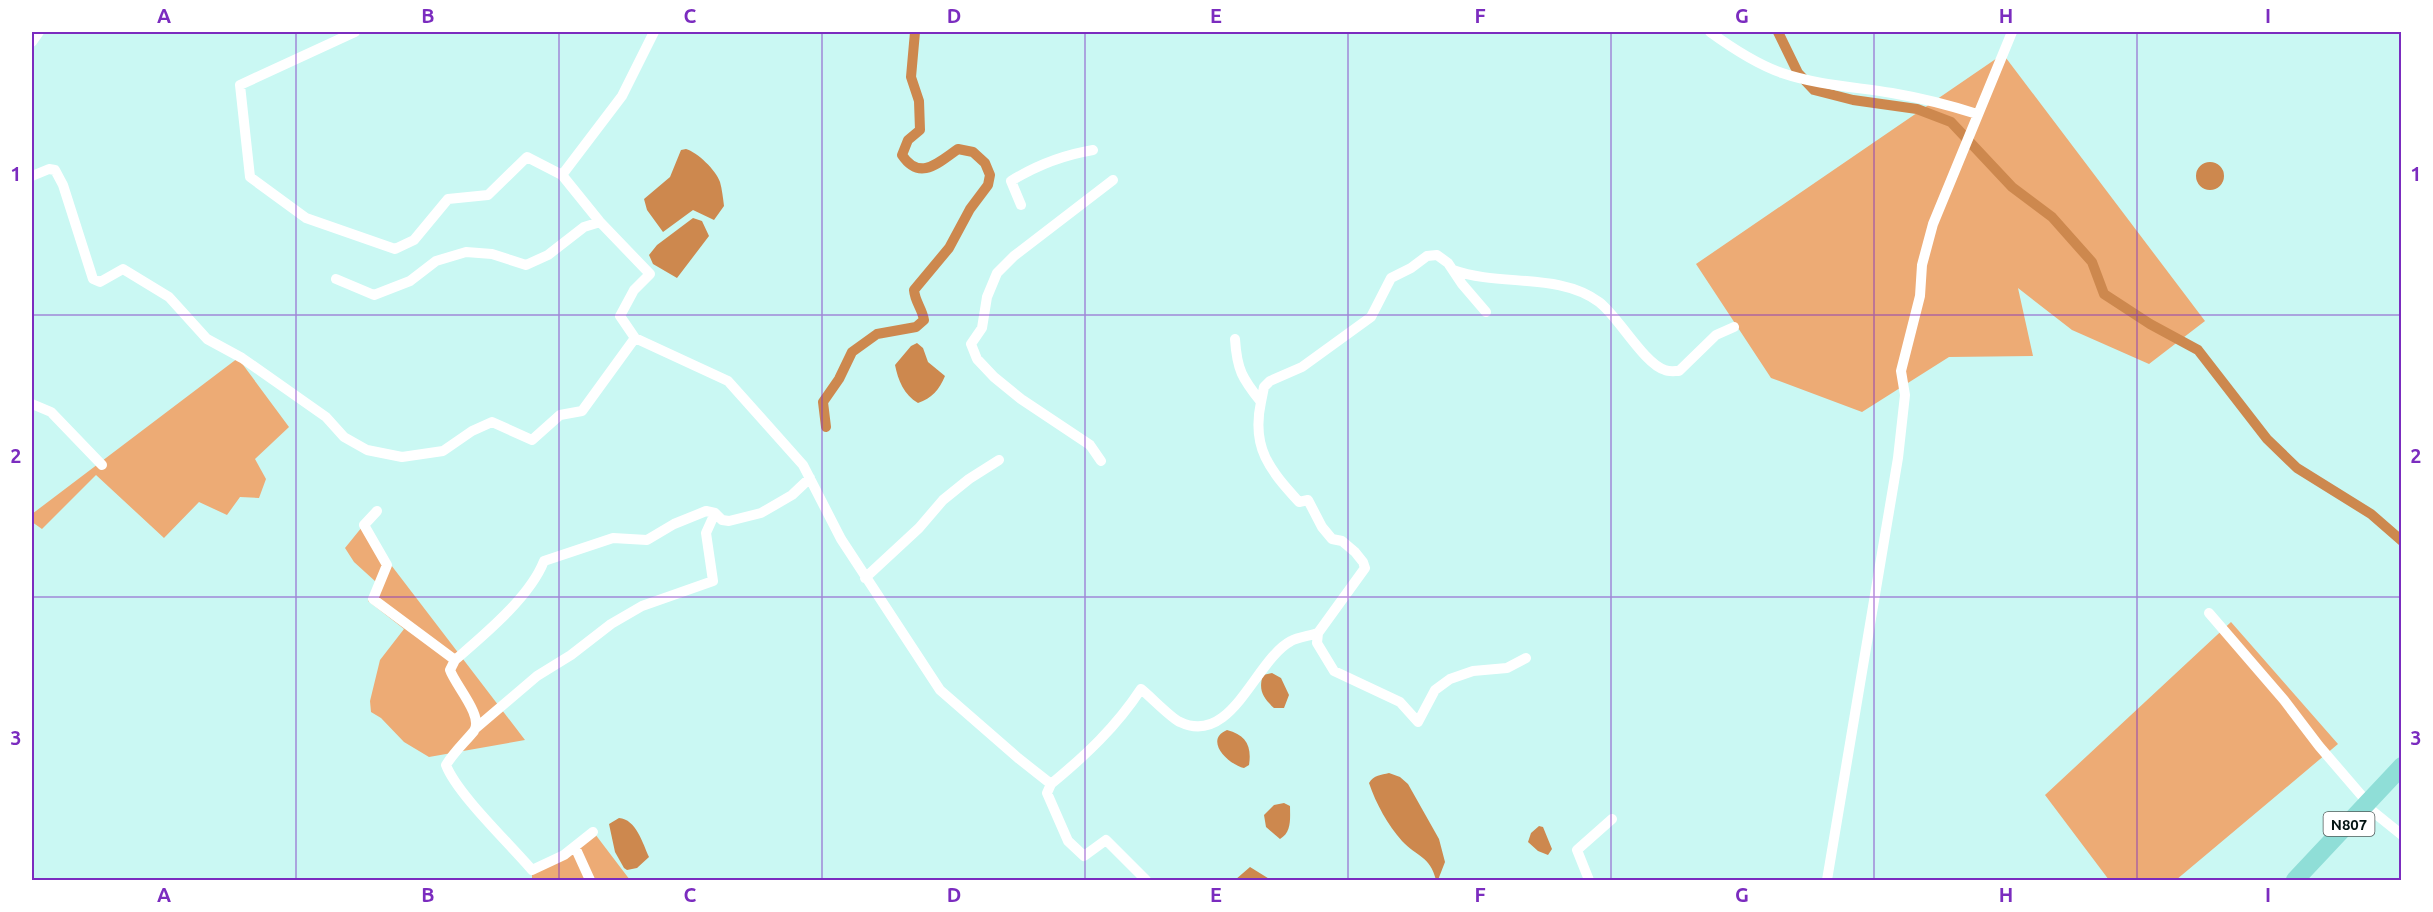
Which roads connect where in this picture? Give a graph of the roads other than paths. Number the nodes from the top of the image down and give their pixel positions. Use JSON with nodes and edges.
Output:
{"nodes":[{"id":1,"x":39,"y":32,"type":"edge"},
{"id":2,"x":355,"y":32,"type":"edge"},
{"id":3,"x":654,"y":32,"type":"edge"},
{"id":4,"x":1710,"y":32,"type":"edge"},
{"id":5,"x":2012,"y":32,"type":"edge"},
{"id":6,"x":32,"y":42,"type":"edge"},
{"id":7,"x":1977,"y":114,"type":"junction"},
{"id":8,"x":1092,"y":150,"type":"dead end"},
{"id":9,"x":562,"y":175,"type":"junction"},
{"id":10,"x":32,"y":177,"type":"edge"},
{"id":11,"x":1113,"y":180,"type":"dead end"},
{"id":12,"x":1021,"y":205,"type":"dead end"},
{"id":13,"x":600,"y":222,"type":"junction"},
{"id":14,"x":1453,"y":270,"type":"junction"},
{"id":15,"x":336,"y":279,"type":"dead end"},
{"id":16,"x":1486,"y":312,"type":"dead end"},
{"id":17,"x":1734,"y":327,"type":"dead end"},
{"id":18,"x":635,"y":338,"type":"junction"},
{"id":19,"x":1235,"y":339,"type":"dead end"},
{"id":20,"x":1261,"y":402,"type":"junction"},
{"id":21,"x":32,"y":404,"type":"edge"},
{"id":22,"x":999,"y":460,"type":"dead end"},
{"id":23,"x":1101,"y":461,"type":"dead end"},
{"id":24,"x":102,"y":465,"type":"dead end"},
{"id":25,"x":810,"y":478,"type":"junction"},
{"id":26,"x":377,"y":511,"type":"dead end"},
{"id":27,"x":715,"y":513,"type":"junction"},
{"id":28,"x":866,"y":578,"type":"junction"},
{"id":29,"x":2209,"y":613,"type":"dead end"},
{"id":30,"x":1317,"y":633,"type":"junction"},
{"id":31,"x":1526,"y":658,"type":"dead end"},
{"id":32,"x":455,"y":660,"type":"junction"},
{"id":33,"x":476,"y":728,"type":"junction"},
{"id":34,"x":2402,"y":766,"type":"edge"},
{"id":35,"x":1051,"y":784,"type":"junction"},
{"id":36,"x":2367,"y":804,"type":"junction"},
{"id":37,"x":1611,"y":819,"type":"dead end"},
{"id":38,"x":593,"y":832,"type":"dead end"},
{"id":39,"x":2402,"y":835,"type":"edge"},
{"id":40,"x":575,"y":847,"type":"junction"},
{"id":41,"x":590,"y":880,"type":"edge"},
{"id":42,"x":1146,"y":880,"type":"edge"},
{"id":43,"x":1589,"y":880,"type":"edge"},
{"id":44,"x":1827,"y":880,"type":"edge"},
{"id":45,"x":2295,"y":880,"type":"edge"}],
"edges":[{"from":1,"to":6,"type":"street"},
{"from":2,"to":9,"type":"street"},
{"from":3,"to":9,"type":"street"},
{"from":4,"to":7,"type":"street"},
{"from":5,"to":7,"type":"street"},
{"from":7,"to":44,"type":"street"},
{"from":8,"to":12,"type":"street"},
{"from":9,"to":13,"type":"street"},
{"from":10,"to":18,"type":"street"},
{"from":11,"to":23,"type":"street"},
{"from":13,"to":15,"type":"street"},
{"from":13,"to":18,"type":"street"},
{"from":14,"to":16,"type":"street"},
{"from":14,"to":17,"type":"street"},
{"from":14,"to":20,"type":"street"},
{"from":18,"to":25,"type":"street"},
{"from":19,"to":20,"type":"street"},
{"from":20,"to":30,"type":"street"},
{"from":21,"to":24,"type":"street"},
{"from":22,"to":28,"type":"street"},
{"from":25,"to":27,"type":"street"},
{"from":25,"to":28,"type":"street"},
{"from":26,"to":32,"type":"street"},
{"from":27,"to":32,"type":"street"},
{"from":27,"to":33,"type":"street"},
{"from":28,"to":35,"type":"street"},
{"from":29,"to":36,"type":"street"},
{"from":30,"to":31,"type":"street"},
{"from":30,"to":35,"type":"street"},
{"from":32,"to":33,"type":"street"},
{"from":33,"to":40,"type":"street"},
{"from":34,"to":36,"type":"highway","number":"N807"},
{"from":35,"to":42,"type":"street"},
{"from":36,"to":39,"type":"street"},
{"from":36,"to":45,"type":"highway","number":"N807"},
{"from":37,"to":43,"type":"street"},
{"from":38,"to":40,"type":"street"},
{"from":40,"to":41,"type":"street"}]}
